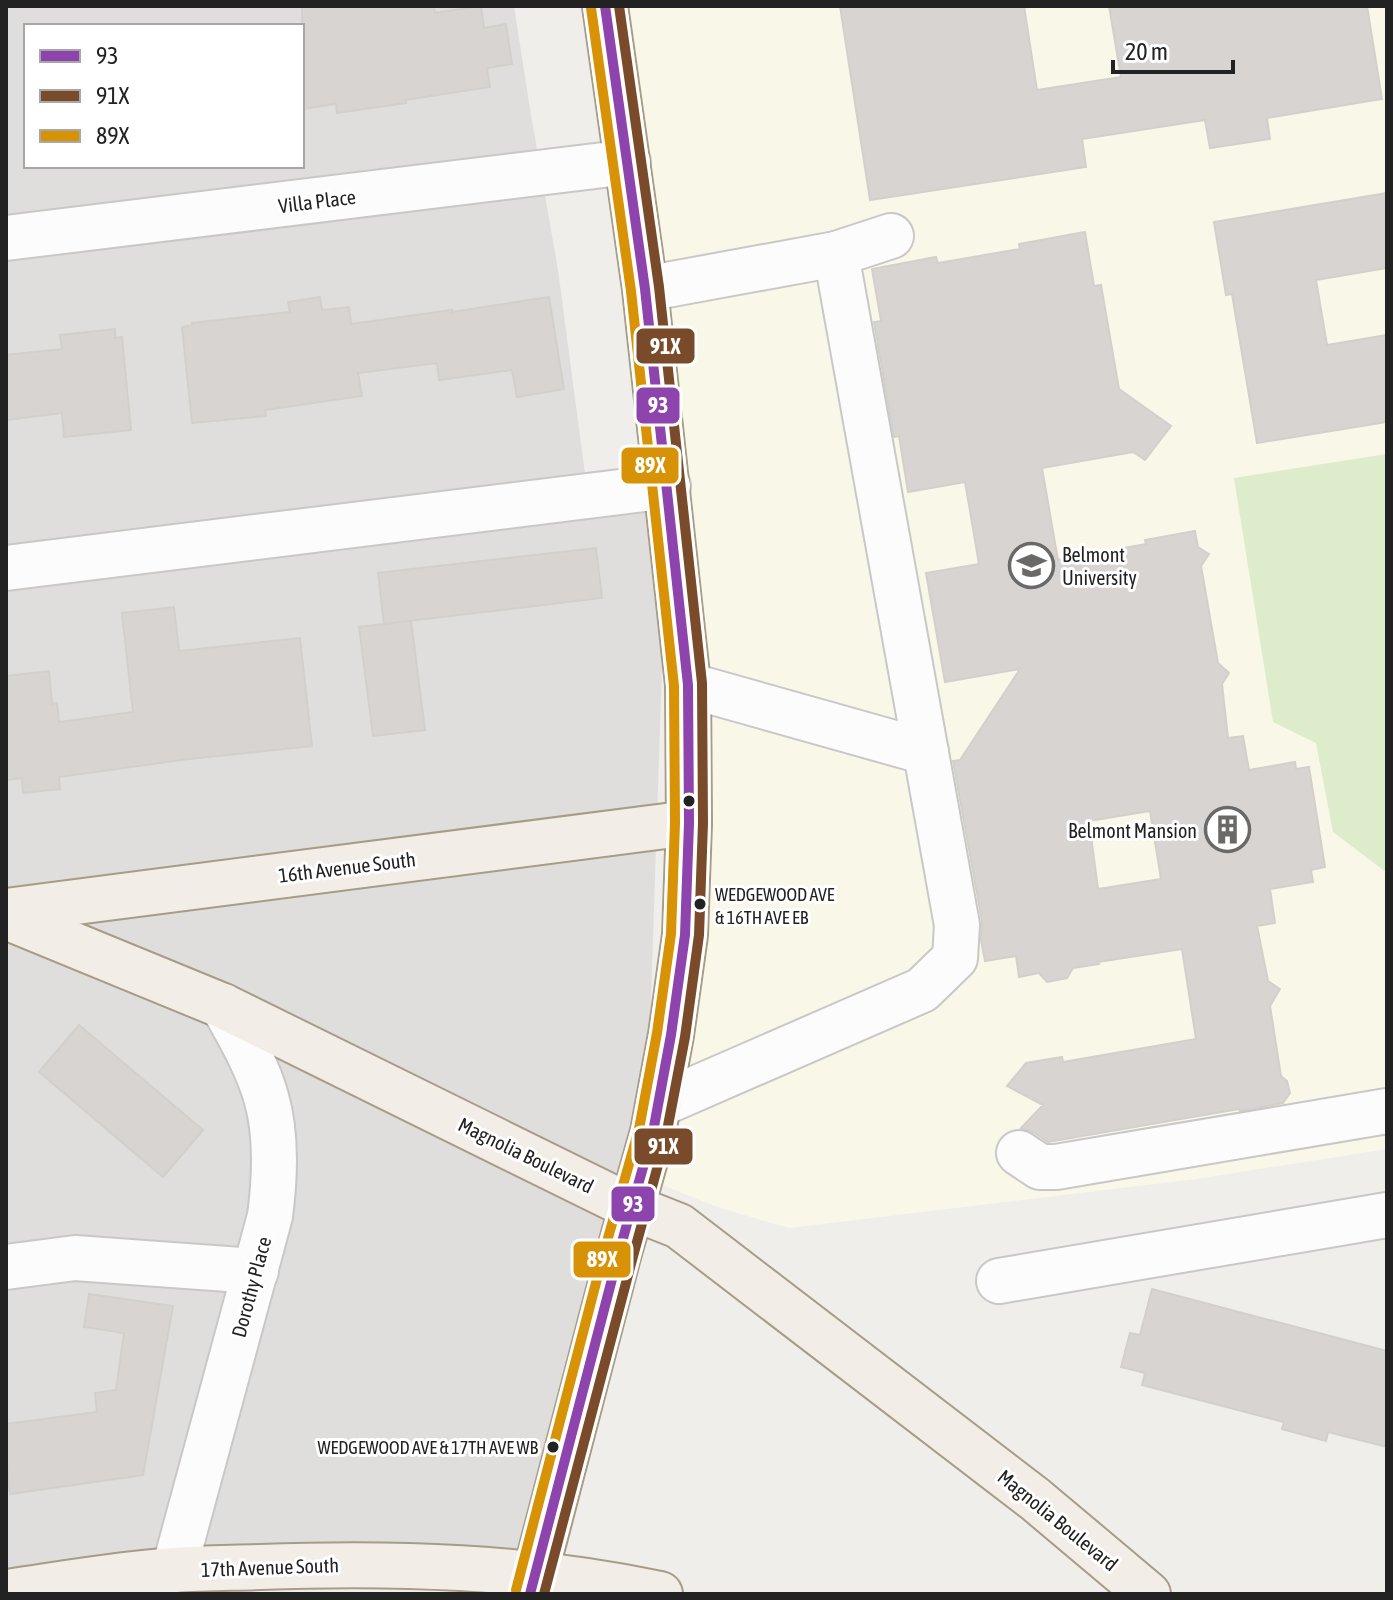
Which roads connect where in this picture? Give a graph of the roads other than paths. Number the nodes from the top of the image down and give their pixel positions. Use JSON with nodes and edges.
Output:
{"nodes":[{"id":1,"x":605,"y":6,"type":"edge"},
{"id":2,"x":628,"y":162,"type":"junction"},
{"id":3,"x":891,"y":236,"type":"dead end"},
{"id":4,"x":6,"y":238,"type":"edge"},
{"id":5,"x":836,"y":254,"type":"junction"},
{"id":6,"x":645,"y":289,"type":"junction"},
{"id":7,"x":668,"y":486,"type":"junction"},
{"id":8,"x":6,"y":568,"type":"edge"},
{"id":9,"x":688,"y":685,"type":"junction"},
{"id":10,"x":926,"y":752,"type":"junction"},
{"id":11,"x":689,"y":823,"type":"junction"},
{"id":12,"x":6,"y":914,"type":"edge"},
{"id":13,"x":223,"y":1006,"type":"junction"},
{"id":14,"x":658,"y":1105,"type":"junction"},
{"id":15,"x":1387,"y":1111,"type":"edge"},
{"id":16,"x":1019,"y":1153,"type":"dead end"},
{"id":17,"x":631,"y":1207,"type":"junction"},
{"id":18,"x":1387,"y":1215,"type":"edge"},
{"id":19,"x":6,"y":1267,"type":"edge"},
{"id":20,"x":256,"y":1271,"type":"junction"},
{"id":21,"x":999,"y":1281,"type":"dead end"},
{"id":22,"x":174,"y":1570,"type":"junction"},
{"id":23,"x":532,"y":1583,"type":"edge"},
{"id":24,"x":6,"y":1592,"type":"edge"},
{"id":25,"x":660,"y":1594,"type":"edge"},
{"id":26,"x":1148,"y":1594,"type":"edge"}],
"edges":[{"from":1,"to":2,"type":"main road"},
{"from":2,"to":4,"type":"street","name":"Villa Place"},
{"from":2,"to":6,"type":"main road"},
{"from":3,"to":5,"type":"street"},
{"from":5,"to":6,"type":"street"},
{"from":5,"to":10,"type":"street"},
{"from":6,"to":7,"type":"main road"},
{"from":7,"to":8,"type":"street"},
{"from":7,"to":9,"type":"main road"},
{"from":9,"to":10,"type":"street"},
{"from":9,"to":11,"type":"main road"},
{"from":10,"to":14,"type":"street"},
{"from":11,"to":12,"type":"main road","name":"16th Avenue South"},
{"from":11,"to":14,"type":"main road"},
{"from":12,"to":13,"type":"main road","name":"Magnolia Boulevard"},
{"from":13,"to":17,"type":"main road","name":"Magnolia Boulevard"},
{"from":13,"to":20,"type":"street","name":"Dorothy Place"},
{"from":14,"to":17,"type":"main road"},
{"from":15,"to":16,"type":"street"},
{"from":17,"to":23,"type":"main road"},
{"from":17,"to":26,"type":"main road","name":"Magnolia Boulevard"},
{"from":18,"to":21,"type":"street"},
{"from":19,"to":20,"type":"street"},
{"from":20,"to":22,"type":"street","name":"Dorothy Place"},
{"from":22,"to":23,"type":"main road","name":"17th Avenue South"},
{"from":22,"to":24,"type":"main road","name":"17th Avenue South"},
{"from":23,"to":25,"type":"main road"}]}
